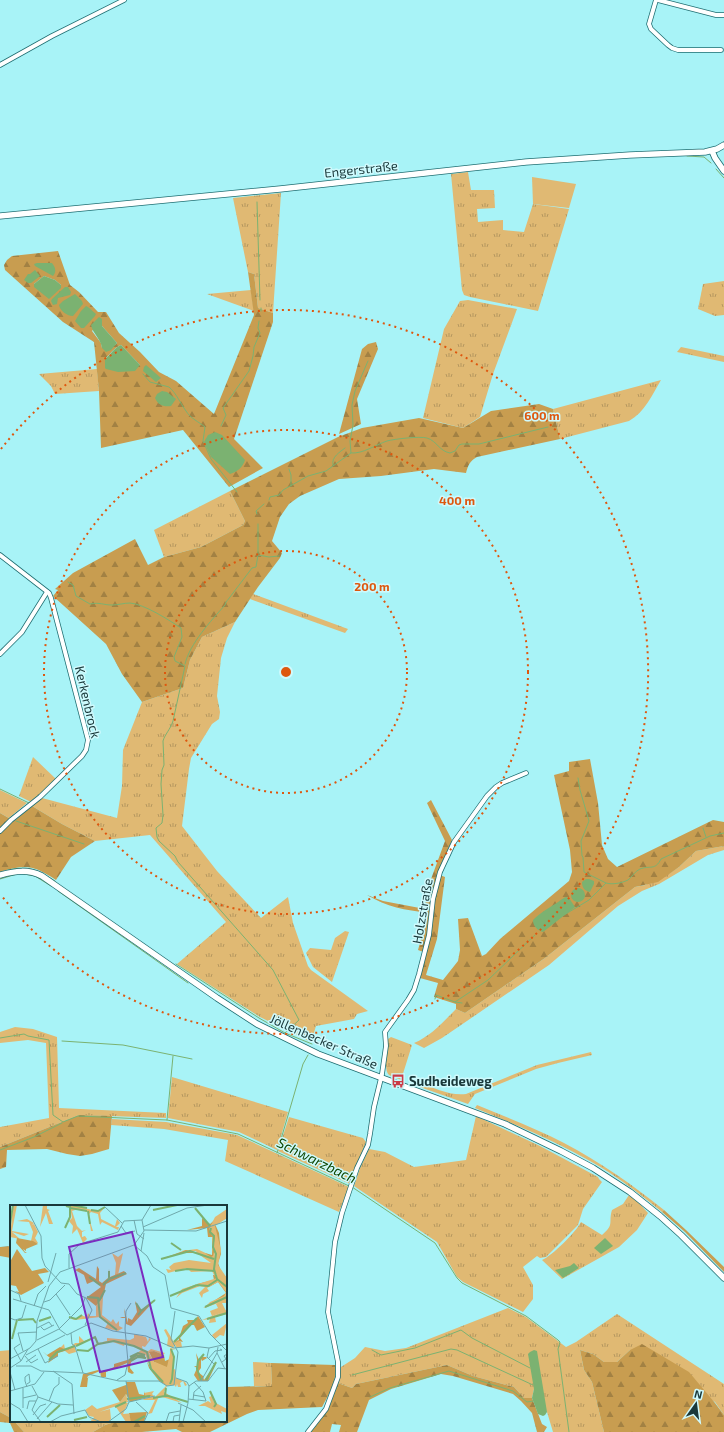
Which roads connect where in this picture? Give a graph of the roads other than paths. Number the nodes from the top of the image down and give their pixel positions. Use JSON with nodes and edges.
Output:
{"nodes":[{"id":1,"x":124,"y":0,"type":"edge"},
{"id":2,"x":657,"y":0,"type":"edge"},
{"id":3,"x":724,"y":15,"type":"edge"},
{"id":4,"x":721,"y":50,"type":"dead end"},
{"id":5,"x":0,"y":65,"type":"edge"},
{"id":6,"x":724,"y":145,"type":"edge"},
{"id":7,"x":712,"y":151,"type":"junction"},
{"id":8,"x":724,"y":171,"type":"edge"},
{"id":9,"x":0,"y":216,"type":"edge"},
{"id":10,"x":0,"y":555,"type":"edge"},
{"id":11,"x":47,"y":592,"type":"junction"},
{"id":12,"x":0,"y":654,"type":"edge"},
{"id":13,"x":526,"y":773,"type":"dead end"},
{"id":14,"x":0,"y":831,"type":"edge"},
{"id":15,"x":0,"y":875,"type":"edge"},
{"id":16,"x":381,"y":1078,"type":"junction"},
{"id":17,"x":724,"y":1278,"type":"edge"},
{"id":18,"x":308,"y":1432,"type":"edge"}],
"edges":[{"from":1,"to":5,"type":"street"},
{"from":2,"to":3,"type":"street"},
{"from":2,"to":4,"type":"street"},
{"from":6,"to":7,"type":"street","name":"Engerstraße"},
{"from":7,"to":8,"type":"street"},
{"from":7,"to":9,"type":"street","name":"Engerstraße"},
{"from":10,"to":11,"type":"street","name":"Kerkenbrock"},
{"from":11,"to":12,"type":"street"},
{"from":11,"to":14,"type":"street","name":"Kerkenbrock"},
{"from":13,"to":16,"type":"street","name":"Holzstraße"},
{"from":15,"to":16,"type":"street","name":"Jöllenbecker Straße"},
{"from":16,"to":17,"type":"street","name":"Jöllenbecker Straße"},
{"from":16,"to":18,"type":"street"}]}
